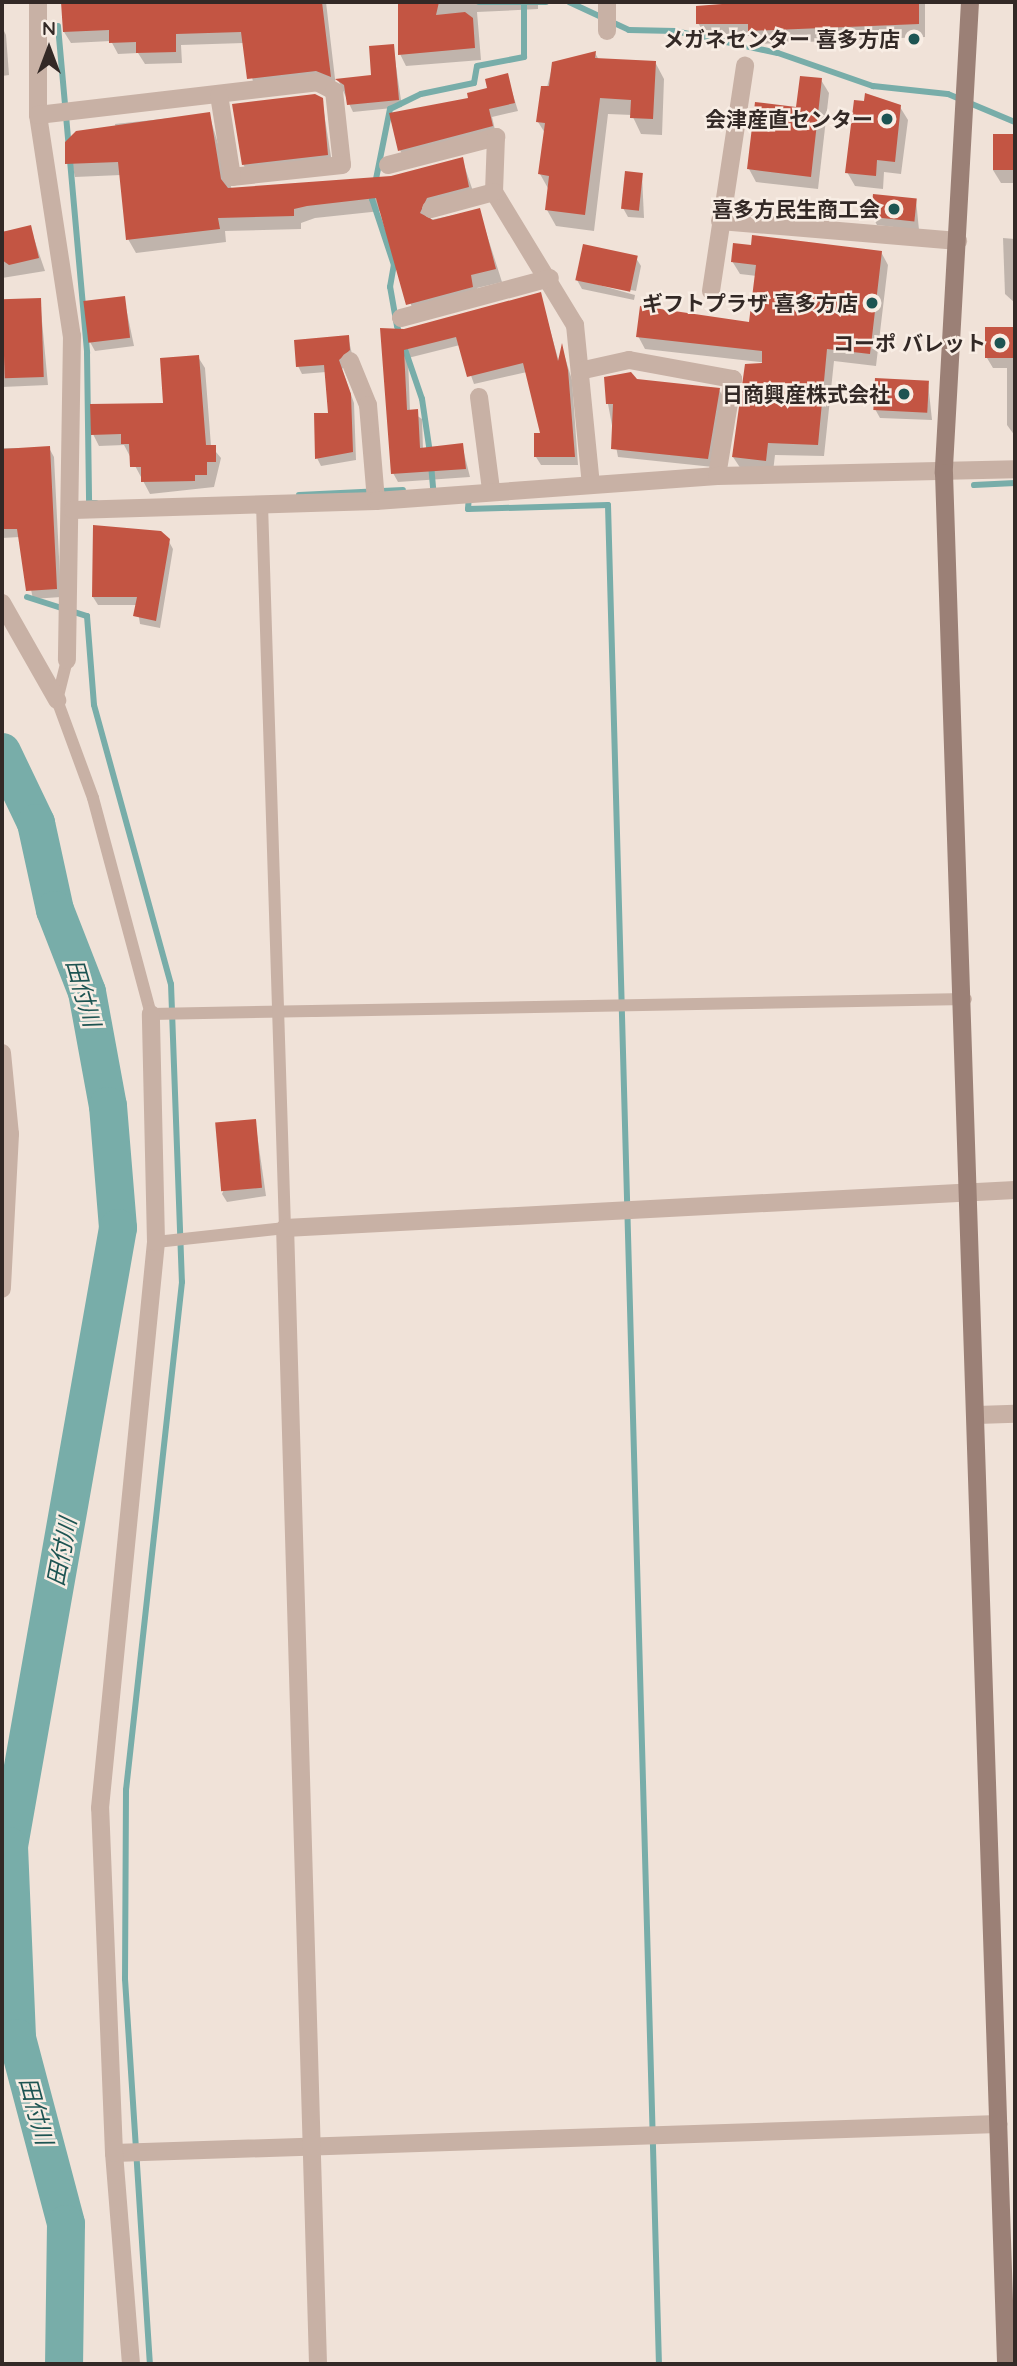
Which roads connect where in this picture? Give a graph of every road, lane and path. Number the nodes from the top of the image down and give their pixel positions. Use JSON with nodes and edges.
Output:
{"nodes":[{"id":1,"x":37,"y":2,"type":"edge"},
{"id":2,"x":607,"y":2,"type":"edge"},
{"id":3,"x":970,"y":2,"type":"edge"},
{"id":4,"x":607,"y":31,"type":"dead end"},
{"id":5,"x":745,"y":66,"type":"dead end"},
{"id":6,"x":219,"y":95,"type":"junction"},
{"id":7,"x":38,"y":115,"type":"junction"},
{"id":8,"x":388,"y":165,"type":"dead end"},
{"id":9,"x":494,"y":192,"type":"junction"},
{"id":10,"x":431,"y":209,"type":"dead end"},
{"id":11,"x":720,"y":221,"type":"junction"},
{"id":12,"x":958,"y":241,"type":"junction"},
{"id":13,"x":550,"y":278,"type":"junction"},
{"id":14,"x":711,"y":291,"type":"dead end"},
{"id":15,"x":401,"y":318,"type":"dead end"},
{"id":16,"x":350,"y":361,"type":"dead end"},
{"id":17,"x":584,"y":370,"type":"junction"},
{"id":18,"x":479,"y":397,"type":"dead end"},
{"id":19,"x":1015,"y":469,"type":"edge"},
{"id":20,"x":944,"y":473,"type":"junction"},
{"id":21,"x":717,"y":476,"type":"junction"},
{"id":22,"x":591,"y":484,"type":"junction"},
{"id":23,"x":491,"y":490,"type":"junction"},
{"id":24,"x":376,"y":501,"type":"junction"},
{"id":25,"x":261,"y":506,"type":"junction"},
{"id":26,"x":73,"y":510,"type":"junction"},
{"id":27,"x":2,"y":603,"type":"edge"},
{"id":28,"x":68,"y":660,"type":"joint"},
{"id":29,"x":57,"y":700,"type":"junction"},
{"id":30,"x":966,"y":999,"type":"junction"},
{"id":31,"x":151,"y":1014,"type":"junction"},
{"id":32,"x":275,"y":1014,"type":"junction"},
{"id":33,"x":2,"y":1053,"type":"edge"},
{"id":34,"x":1015,"y":1190,"type":"edge"},
{"id":35,"x":972,"y":1192,"type":"junction"},
{"id":36,"x":285,"y":1228,"type":"junction"},
{"id":37,"x":156,"y":1242,"type":"junction"},
{"id":38,"x":2,"y":1289,"type":"edge"},
{"id":39,"x":1015,"y":1414,"type":"edge"},
{"id":40,"x":977,"y":1415,"type":"junction"},
{"id":41,"x":1007,"y":2124,"type":"edge"},
{"id":42,"x":310,"y":2144,"type":"junction"},
{"id":43,"x":114,"y":2153,"type":"junction"},
{"id":44,"x":131,"y":2364,"type":"edge"},
{"id":45,"x":318,"y":2364,"type":"edge"},
{"id":46,"x":1006,"y":2364,"type":"edge"}],
"edges":[{"from":1,"to":7,"type":"street"},
{"from":2,"to":4,"type":"street"},
{"from":3,"to":12,"type":"street"},
{"from":5,"to":11,"type":"street"},
{"from":6,"to":6,"type":"street"},
{"from":6,"to":7,"type":"street"},
{"from":7,"to":26,"type":"street"},
{"from":8,"to":9,"type":"street"},
{"from":9,"to":10,"type":"street"},
{"from":9,"to":13,"type":"street"},
{"from":11,"to":12,"type":"street"},
{"from":11,"to":14,"type":"street"},
{"from":12,"to":20,"type":"street"},
{"from":13,"to":15,"type":"street"},
{"from":13,"to":17,"type":"street"},
{"from":16,"to":24,"type":"street"},
{"from":17,"to":21,"type":"street"},
{"from":17,"to":22,"type":"street"},
{"from":18,"to":23,"type":"street"},
{"from":19,"to":20,"type":"street"},
{"from":20,"to":21,"type":"street"},
{"from":20,"to":30,"type":"street"},
{"from":21,"to":22,"type":"street"},
{"from":22,"to":23,"type":"street"},
{"from":23,"to":24,"type":"street"},
{"from":24,"to":25,"type":"street"},
{"from":25,"to":26,"type":"street"},
{"from":25,"to":32,"type":"lane"},
{"from":26,"to":28,"type":"street"},
{"from":27,"to":29,"type":"street"},
{"from":28,"to":29,"type":"lane"},
{"from":29,"to":31,"type":"lane"},
{"from":30,"to":32,"type":"lane"},
{"from":30,"to":35,"type":"street"},
{"from":31,"to":32,"type":"lane"},
{"from":31,"to":37,"type":"street"},
{"from":32,"to":36,"type":"lane"},
{"from":33,"to":38,"type":"street"},
{"from":34,"to":35,"type":"street"},
{"from":35,"to":36,"type":"street"},
{"from":35,"to":40,"type":"street"},
{"from":36,"to":37,"type":"lane"},
{"from":36,"to":42,"type":"street"},
{"from":37,"to":43,"type":"street"},
{"from":39,"to":40,"type":"street"},
{"from":40,"to":41,"type":"street"},
{"from":41,"to":42,"type":"street"},
{"from":41,"to":46,"type":"street"},
{"from":42,"to":43,"type":"street"},
{"from":42,"to":45,"type":"street"},
{"from":43,"to":44,"type":"street"}]}
